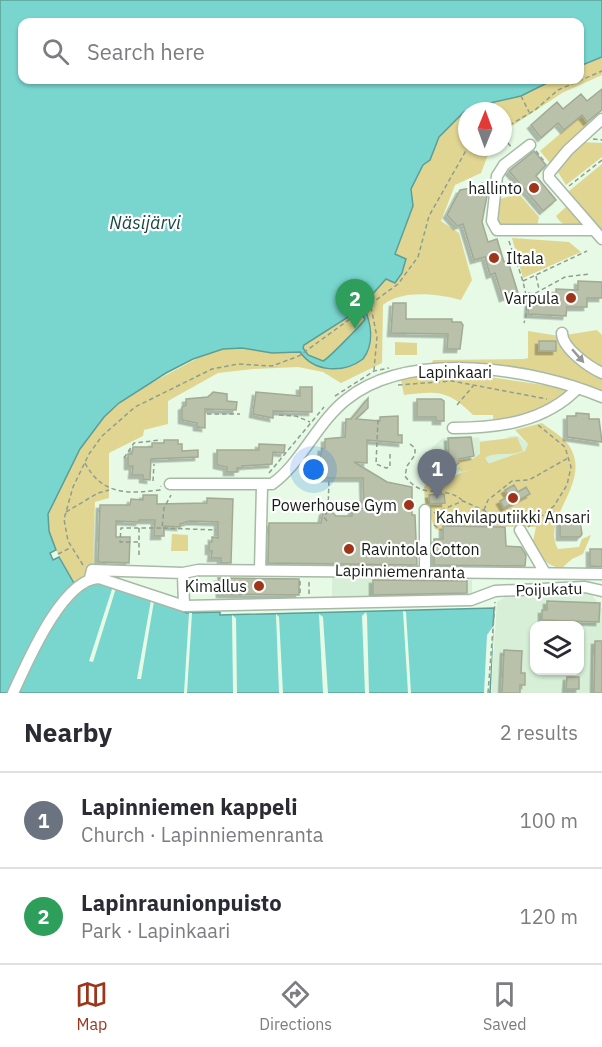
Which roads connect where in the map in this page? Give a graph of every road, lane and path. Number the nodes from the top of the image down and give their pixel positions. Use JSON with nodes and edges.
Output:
{"nodes":[{"id":1,"x":602,"y":71,"type":"edge"},
{"id":2,"x":584,"y":79,"type":"edge"},
{"id":3,"x":572,"y":84,"type":"edge"},
{"id":4,"x":521,"y":96,"type":"dead end"},
{"id":5,"x":530,"y":113,"type":"junction"},
{"id":6,"x":602,"y":119,"type":"edge"},
{"id":7,"x":512,"y":124,"type":"edge"},
{"id":8,"x":530,"y":145,"type":"joint"},
{"id":9,"x":463,"y":156,"type":"edge"},
{"id":10,"x":602,"y":160,"type":"edge"},
{"id":11,"x":551,"y":169,"type":"junction"},
{"id":12,"x":561,"y":192,"type":"junction"},
{"id":13,"x":593,"y":230,"type":"junction"},
{"id":14,"x":506,"y":232,"type":"junction"},
{"id":15,"x":602,"y":239,"type":"edge"},
{"id":16,"x":587,"y":251,"type":"dead end"},
{"id":17,"x":589,"y":274,"type":"dead end"},
{"id":18,"x":535,"y":275,"type":"junction"},
{"id":19,"x":522,"y":282,"type":"junction"},
{"id":20,"x":540,"y":291,"type":"junction"},
{"id":21,"x":527,"y":293,"type":"junction"},
{"id":22,"x":371,"y":306,"type":"junction"},
{"id":23,"x":524,"y":323,"type":"dead end"},
{"id":24,"x":562,"y":333,"type":"dead end"},
{"id":25,"x":374,"y":371,"type":"junction"},
{"id":26,"x":602,"y":373,"type":"edge"},
{"id":27,"x":392,"y":376,"type":"junction"},
{"id":28,"x":474,"y":384,"type":"junction"},
{"id":29,"x":578,"y":388,"type":"junction"},
{"id":30,"x":602,"y":397,"type":"edge"},
{"id":31,"x":550,"y":399,"type":"dead end"},
{"id":32,"x":458,"y":405,"type":"dead end"},
{"id":33,"x":207,"y":414,"type":"dead end"},
{"id":34,"x":240,"y":414,"type":"dead end"},
{"id":35,"x":279,"y":415,"type":"dead end"},
{"id":36,"x":533,"y":417,"type":"junction"},
{"id":37,"x":378,"y":420,"type":"dead end"},
{"id":38,"x":311,"y":423,"type":"junction"},
{"id":39,"x":453,"y":428,"type":"dead end"},
{"id":40,"x":161,"y":440,"type":"dead end"},
{"id":41,"x":410,"y":444,"type":"dead end"},
{"id":42,"x":390,"y":451,"type":"dead end"},
{"id":43,"x":124,"y":458,"type":"dead end"},
{"id":44,"x":569,"y":458,"type":"junction"},
{"id":45,"x":85,"y":462,"type":"junction"},
{"id":46,"x":154,"y":464,"type":"dead end"},
{"id":47,"x":329,"y":479,"type":"dead end"},
{"id":48,"x":153,"y":481,"type":"dead end"},
{"id":49,"x":264,"y":481,"type":"junction"},
{"id":50,"x":170,"y":485,"type":"junction"},
{"id":51,"x":109,"y":490,"type":"junction"},
{"id":52,"x":463,"y":501,"type":"junction"},
{"id":53,"x":484,"y":511,"type":"junction"},
{"id":54,"x":65,"y":512,"type":"junction"},
{"id":55,"x":428,"y":513,"type":"joint"},
{"id":56,"x":327,"y":521,"type":"dead end"},
{"id":57,"x":139,"y":528,"type":"junction"},
{"id":58,"x":162,"y":528,"type":"junction"},
{"id":59,"x":216,"y":530,"type":"dead end"},
{"id":60,"x":520,"y":530,"type":"junction"},
{"id":61,"x":139,"y":542,"type":"junction"},
{"id":62,"x":71,"y":548,"type":"junction"},
{"id":63,"x":58,"y":554,"type":"dead end"},
{"id":64,"x":139,"y":556,"type":"dead end"},
{"id":65,"x":260,"y":570,"type":"junction"},
{"id":66,"x":425,"y":572,"type":"junction"},
{"id":67,"x":183,"y":573,"type":"junction"},
{"id":68,"x":545,"y":573,"type":"junction"},
{"id":69,"x":91,"y":574,"type":"junction"},
{"id":70,"x":602,"y":574,"type":"edge"},
{"id":71,"x":309,"y":580,"type":"dead end"},
{"id":72,"x":300,"y":582,"type":"dead end"},
{"id":73,"x":602,"y":591,"type":"edge"},
{"id":74,"x":300,"y":593,"type":"dead end"},
{"id":75,"x":309,"y":594,"type":"dead end"},
{"id":76,"x":495,"y":603,"type":"dead end"},
{"id":77,"x":184,"y":606,"type":"junction"},
{"id":78,"x":13,"y":693,"type":"edge"},
{"id":79,"x":488,"y":693,"type":"edge"}],
"edges":[{"from":1,"to":2,"type":"path"},
{"from":3,"to":5,"type":"path"},
{"from":4,"to":5,"type":"path"},
{"from":5,"to":7,"type":"path"},
{"from":6,"to":11,"type":"street"},
{"from":8,"to":11,"type":"path"},
{"from":8,"to":14,"type":"street"},
{"from":9,"to":22,"type":"path"},
{"from":10,"to":12,"type":"path"},
{"from":11,"to":12,"type":"street"},
{"from":12,"to":13,"type":"street"},
{"from":13,"to":14,"type":"street"},
{"from":13,"to":15,"type":"street"},
{"from":14,"to":19,"type":"path"},
{"from":16,"to":18,"type":"path"},
{"from":17,"to":20,"type":"path"},
{"from":18,"to":19,"type":"path"},
{"from":18,"to":20,"type":"path"},
{"from":19,"to":21,"type":"path"},
{"from":20,"to":21,"type":"path"},
{"from":21,"to":23,"type":"path"},
{"from":22,"to":25,"type":"path"},
{"from":22,"to":45,"type":"path"},
{"from":24,"to":26,"type":"street","one_way":true},
{"from":25,"to":27,"type":"path"},
{"from":25,"to":38,"type":"path"},
{"from":27,"to":28,"type":"path"},
{"from":27,"to":29,"type":"street","name":"Lapinkaari"},
{"from":27,"to":49,"type":"street","name":"Lapinkaari"},
{"from":28,"to":31,"type":"path"},
{"from":28,"to":32,"type":"path"},
{"from":29,"to":30,"type":"street","name":"Lapinkaari"},
{"from":29,"to":36,"type":"street"},
{"from":33,"to":34,"type":"path"},
{"from":35,"to":38,"type":"path"},
{"from":36,"to":39,"type":"street"},
{"from":36,"to":44,"type":"path"},
{"from":37,"to":42,"type":"path"},
{"from":38,"to":49,"type":"path"},
{"from":40,"to":43,"type":"path"},
{"from":41,"to":52,"type":"path"},
{"from":44,"to":53,"type":"path"},
{"from":44,"to":60,"type":"path"},
{"from":45,"to":51,"type":"path"},
{"from":45,"to":54,"type":"path"},
{"from":46,"to":48,"type":"path"},
{"from":47,"to":56,"type":"path"},
{"from":49,"to":50,"type":"street"},
{"from":49,"to":65,"type":"street"},
{"from":50,"to":51,"type":"path"},
{"from":50,"to":58,"type":"path"},
{"from":51,"to":54,"type":"path"},
{"from":52,"to":53,"type":"path"},
{"from":52,"to":55,"type":"path"},
{"from":53,"to":60,"type":"path"},
{"from":54,"to":62,"type":"path"},
{"from":55,"to":66,"type":"street"},
{"from":57,"to":58,"type":"path"},
{"from":57,"to":61,"type":"path"},
{"from":57,"to":61,"type":"path"},
{"from":58,"to":59,"type":"path"},
{"from":60,"to":68,"type":"street"},
{"from":61,"to":64,"type":"path"},
{"from":62,"to":63,"type":"path"},
{"from":62,"to":69,"type":"path"},
{"from":65,"to":66,"type":"street","name":"Lapinniemenranta"},
{"from":65,"to":67,"type":"street","name":"Lapinniemenranta"},
{"from":66,"to":68,"type":"street","name":"Lapinniemenranta"},
{"from":67,"to":69,"type":"street","name":"Lapinniemenranta"},
{"from":67,"to":77,"type":"street"},
{"from":68,"to":70,"type":"street","name":"Lapinniemenranta"},
{"from":69,"to":77,"type":"street","name":"Poijukatu"},
{"from":69,"to":78,"type":"street"},
{"from":71,"to":75,"type":"path"},
{"from":72,"to":74,"type":"path"},
{"from":73,"to":77,"type":"street","name":"Poijukatu"},
{"from":76,"to":79,"type":"path"}]}
